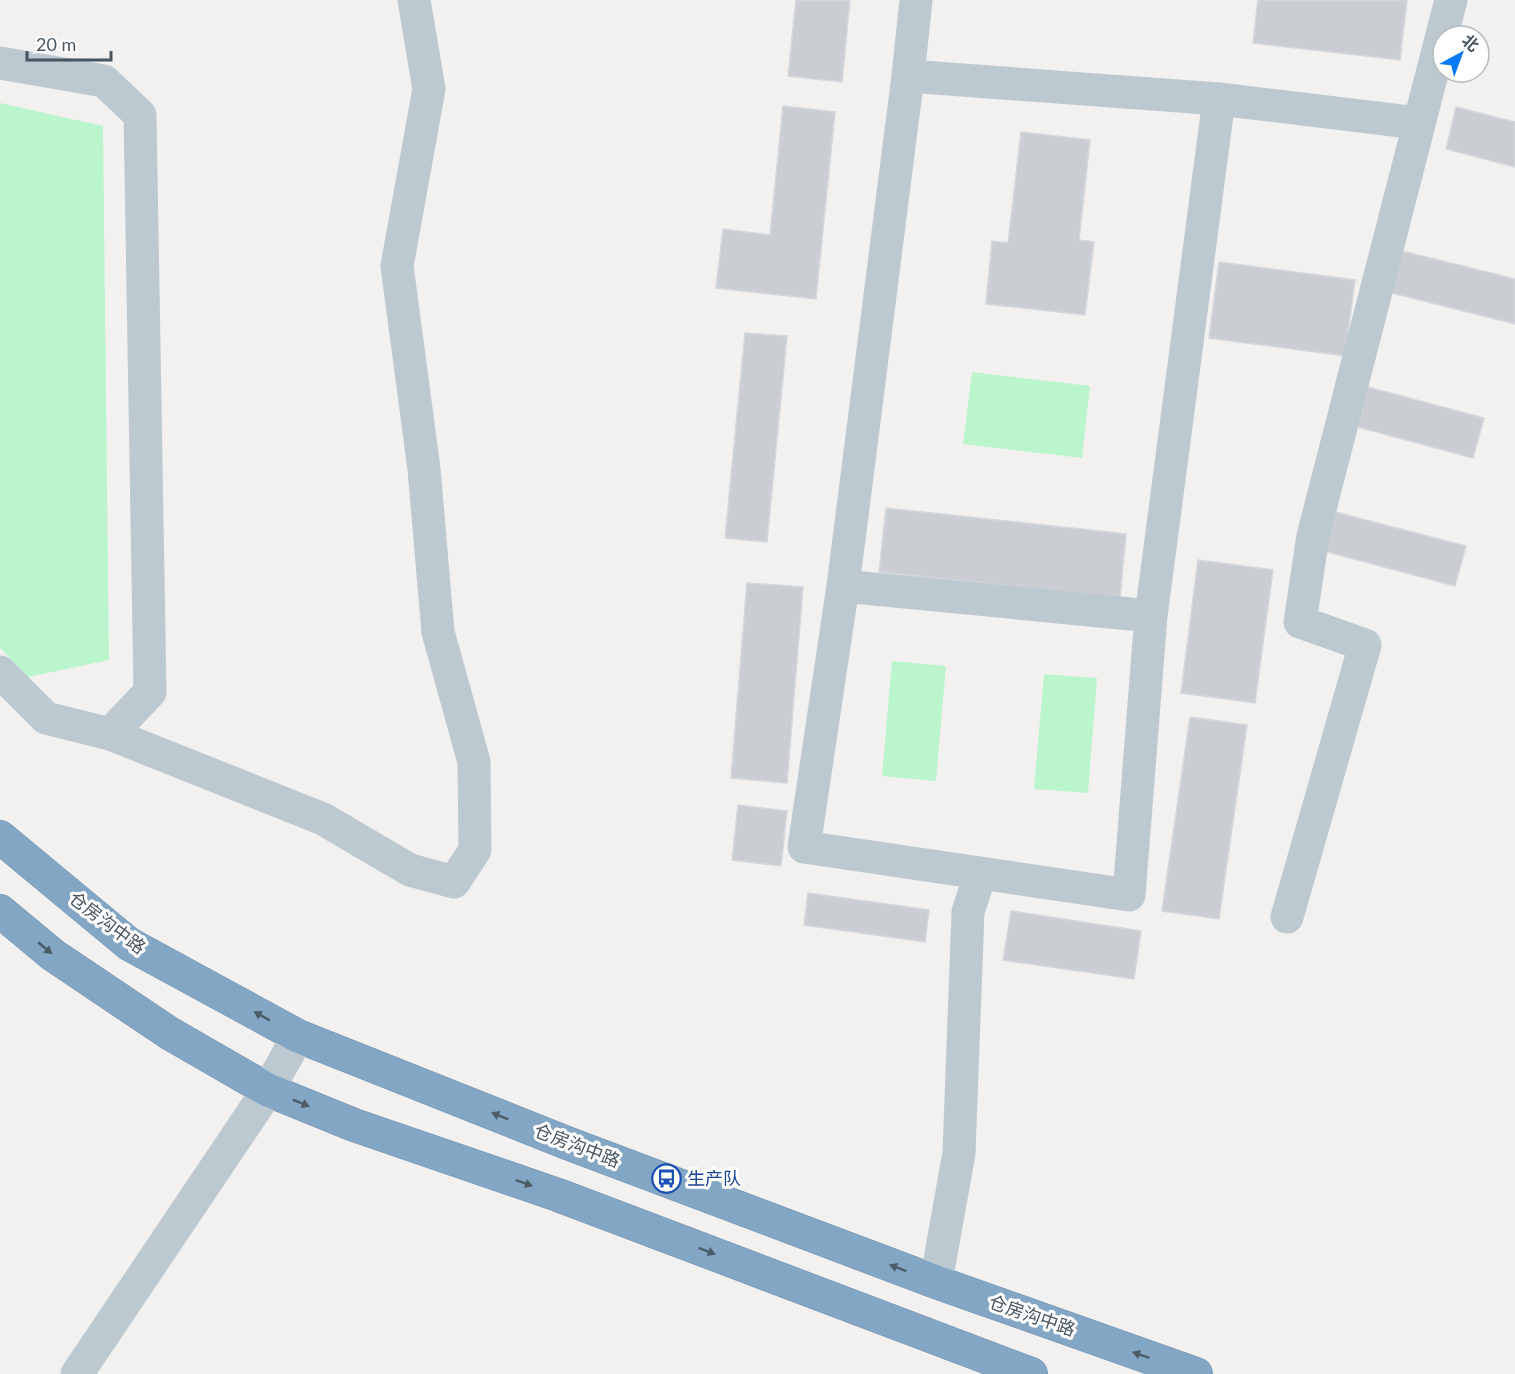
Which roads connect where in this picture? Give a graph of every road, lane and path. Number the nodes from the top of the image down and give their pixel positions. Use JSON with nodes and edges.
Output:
{"nodes":[{"id":1,"x":414,"y":0,"type":"edge"},
{"id":2,"x":916,"y":0,"type":"edge"},
{"id":3,"x":1451,"y":0,"type":"edge"},
{"id":4,"x":0,"y":63,"type":"edge"},
{"id":5,"x":908,"y":76,"type":"junction"},
{"id":6,"x":1219,"y":99,"type":"junction"},
{"id":7,"x":1418,"y":123,"type":"junction"},
{"id":8,"x":843,"y":586,"type":"junction"},
{"id":9,"x":1151,"y":616,"type":"junction"},
{"id":10,"x":0,"y":672,"type":"edge"},
{"id":11,"x":110,"y":734,"type":"junction"},
{"id":12,"x":0,"y":837,"type":"edge"},
{"id":13,"x":980,"y":875,"type":"junction"},
{"id":14,"x":0,"y":911,"type":"edge"},
{"id":15,"x":1287,"y":917,"type":"dead end"},
{"id":16,"x":298,"y":1036,"type":"junction"},
{"id":17,"x":268,"y":1090,"type":"junction"},
{"id":18,"x":936,"y":1282,"type":"junction"},
{"id":19,"x":77,"y":1374,"type":"edge"},
{"id":20,"x":1031,"y":1374,"type":"edge"},
{"id":21,"x":1196,"y":1374,"type":"edge"}],
"edges":[{"from":1,"to":11,"type":"street"},
{"from":2,"to":5,"type":"street"},
{"from":3,"to":7,"type":"street"},
{"from":4,"to":11,"type":"street"},
{"from":5,"to":6,"type":"street"},
{"from":5,"to":8,"type":"street"},
{"from":6,"to":7,"type":"street"},
{"from":6,"to":9,"type":"street"},
{"from":7,"to":15,"type":"street"},
{"from":8,"to":9,"type":"street"},
{"from":8,"to":13,"type":"street"},
{"from":9,"to":13,"type":"street"},
{"from":10,"to":11,"type":"street"},
{"from":16,"to":12,"type":"highway","name":"仓房沟中路","one_way":true},
{"from":13,"to":18,"type":"street"},
{"from":14,"to":17,"type":"highway","one_way":true},
{"from":16,"to":17,"type":"street"},
{"from":18,"to":16,"type":"highway","name":"仓房沟中路","one_way":true},
{"from":17,"to":19,"type":"street"},
{"from":17,"to":20,"type":"highway","one_way":true},
{"from":21,"to":18,"type":"highway","name":"仓房沟中路","one_way":true}]}
